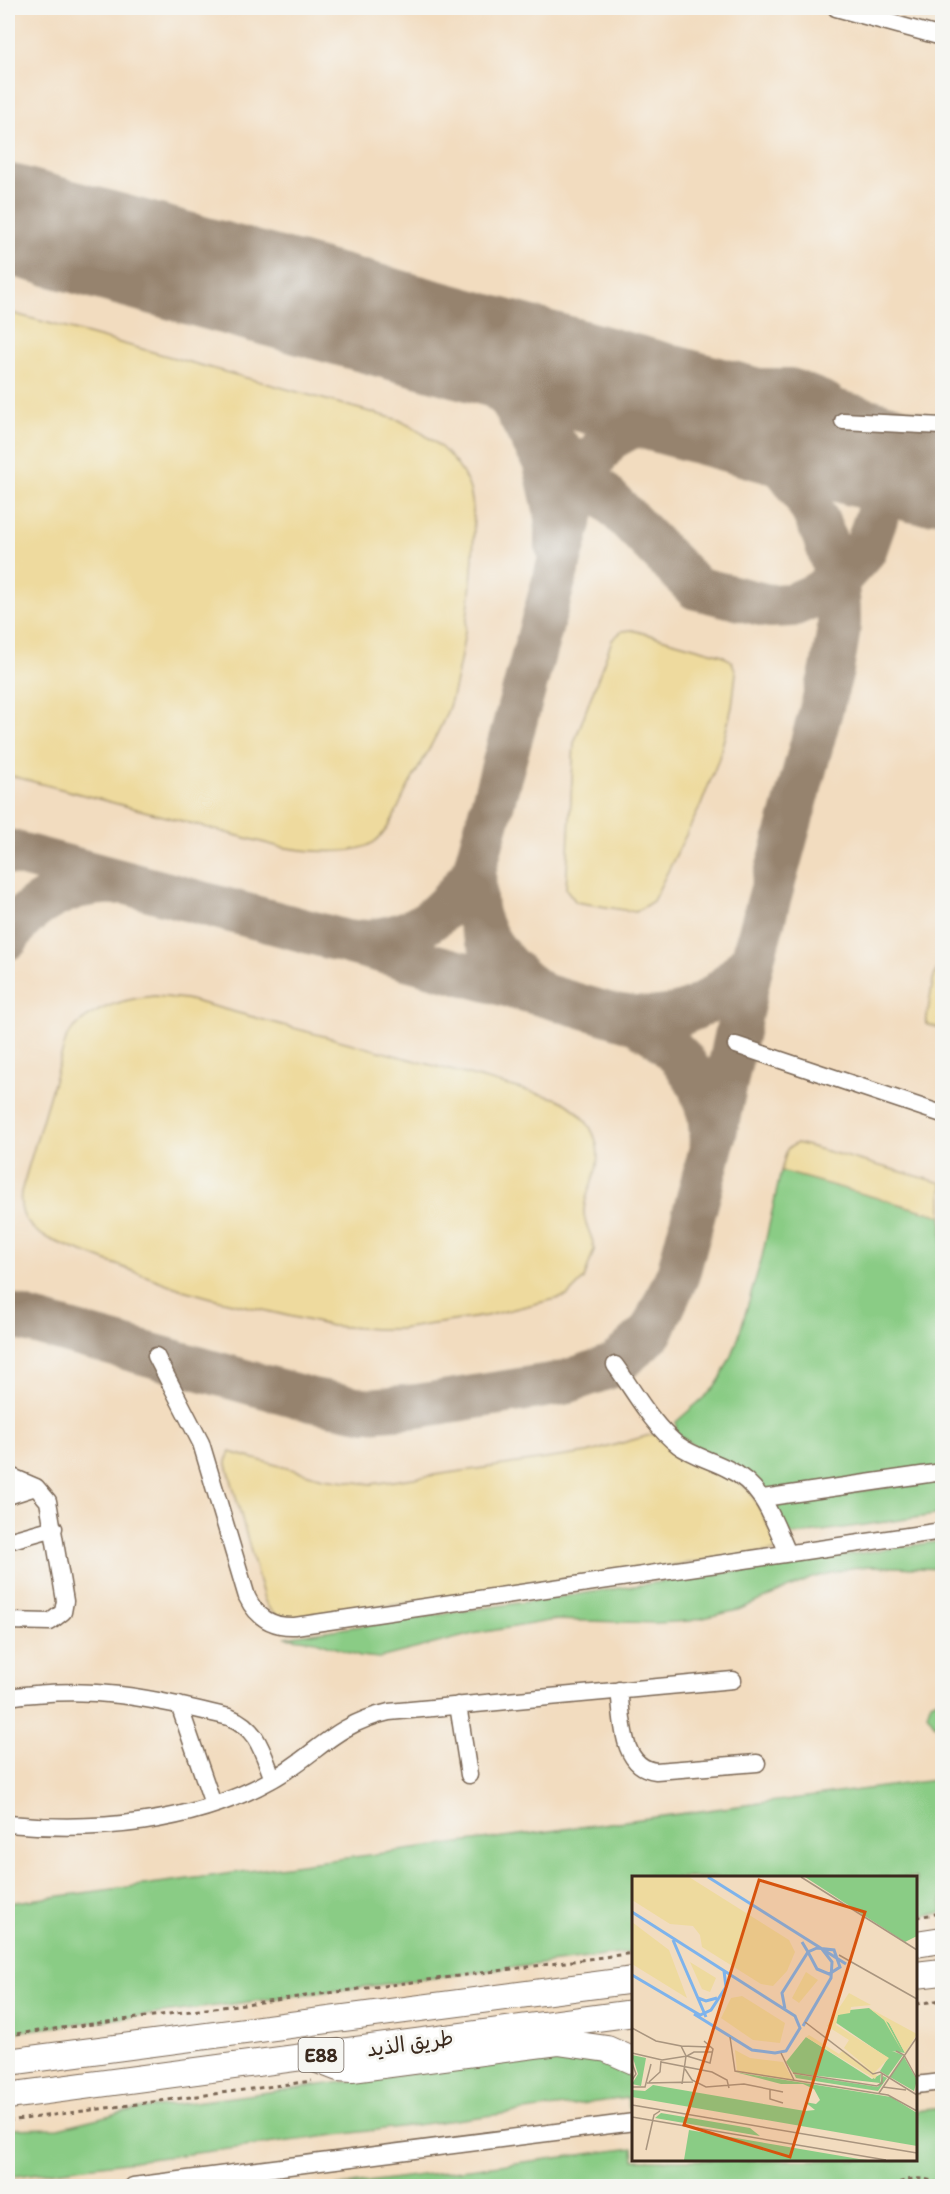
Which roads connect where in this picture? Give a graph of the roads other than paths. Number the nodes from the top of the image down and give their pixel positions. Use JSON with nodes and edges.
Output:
{"nodes":[{"id":1,"x":836,"y":8,"type":"edge"},
{"id":2,"x":942,"y":37,"type":"edge"},
{"id":3,"x":843,"y":421,"type":"dead end"},
{"id":4,"x":942,"y":426,"type":"edge"},
{"id":5,"x":736,"y":1045,"type":"dead end"},
{"id":6,"x":942,"y":1114,"type":"edge"},
{"id":7,"x":156,"y":1356,"type":"dead end"},
{"id":8,"x":615,"y":1365,"type":"dead end"},
{"id":9,"x":942,"y":1472,"type":"edge"},
{"id":10,"x":8,"y":1475,"type":"edge"},
{"id":11,"x":36,"y":1487,"type":"junction"},
{"id":12,"x":8,"y":1496,"type":"edge"},
{"id":13,"x":763,"y":1498,"type":"junction"},
{"id":14,"x":54,"y":1528,"type":"junction"},
{"id":15,"x":942,"y":1531,"type":"edge"},
{"id":16,"x":8,"y":1541,"type":"edge"},
{"id":17,"x":788,"y":1553,"type":"junction"},
{"id":18,"x":8,"y":1621,"type":"edge"},
{"id":19,"x":733,"y":1680,"type":"dead end"},
{"id":20,"x":619,"y":1690,"type":"junction"},
{"id":21,"x":8,"y":1696,"type":"edge"},
{"id":22,"x":179,"y":1705,"type":"junction"},
{"id":23,"x":459,"y":1705,"type":"junction"},
{"id":24,"x":757,"y":1763,"type":"dead end"},
{"id":25,"x":469,"y":1775,"type":"dead end"},
{"id":26,"x":273,"y":1779,"type":"junction"},
{"id":27,"x":213,"y":1804,"type":"junction"},
{"id":28,"x":8,"y":1824,"type":"edge"},
{"id":29,"x":942,"y":1940,"type":"edge"},
{"id":30,"x":917,"y":1944,"type":"edge"},
{"id":31,"x":942,"y":1971,"type":"edge"},
{"id":32,"x":917,"y":1975,"type":"edge"},
{"id":33,"x":632,"y":1980,"type":"edge"},
{"id":34,"x":632,"y":2013,"type":"edge"},
{"id":35,"x":312,"y":2056,"type":"junction"},
{"id":36,"x":632,"y":2061,"type":"edge"},
{"id":37,"x":8,"y":2062,"type":"edge"},
{"id":38,"x":942,"y":2082,"type":"edge"},
{"id":39,"x":917,"y":2085,"type":"edge"},
{"id":40,"x":8,"y":2096,"type":"edge"},
{"id":41,"x":632,"y":2122,"type":"edge"},
{"id":42,"x":133,"y":2187,"type":"edge"}],
"edges":[{"from":1,"to":2,"type":"lane"},
{"from":3,"to":4,"type":"lane"},
{"from":5,"to":6,"type":"lane"},
{"from":7,"to":17,"type":"lane"},
{"from":8,"to":13,"type":"lane"},
{"from":9,"to":13,"type":"lane"},
{"from":10,"to":11,"type":"lane"},
{"from":11,"to":12,"type":"lane"},
{"from":11,"to":14,"type":"lane"},
{"from":13,"to":17,"type":"lane"},
{"from":14,"to":16,"type":"lane"},
{"from":14,"to":18,"type":"lane"},
{"from":15,"to":17,"type":"lane"},
{"from":19,"to":20,"type":"lane"},
{"from":20,"to":23,"type":"lane"},
{"from":20,"to":24,"type":"lane"},
{"from":21,"to":22,"type":"lane"},
{"from":22,"to":26,"type":"lane"},
{"from":22,"to":27,"type":"lane"},
{"from":23,"to":25,"type":"lane"},
{"from":23,"to":26,"type":"lane"},
{"from":26,"to":27,"type":"lane"},
{"from":27,"to":28,"type":"lane"},
{"from":29,"to":30,"type":"highway"},
{"from":31,"to":32,"type":"highway"},
{"from":33,"to":37,"type":"highway","name":"طريق الذيد","number":"E88"},
{"from":34,"to":35,"type":"highway","name":"طريق الذيد","number":"E88"},
{"from":35,"to":36,"type":"highway"},
{"from":35,"to":40,"type":"highway","name":"طريق الذيد","number":"E88"},
{"from":38,"to":39,"type":"lane"},
{"from":41,"to":42,"type":"lane"}]}
